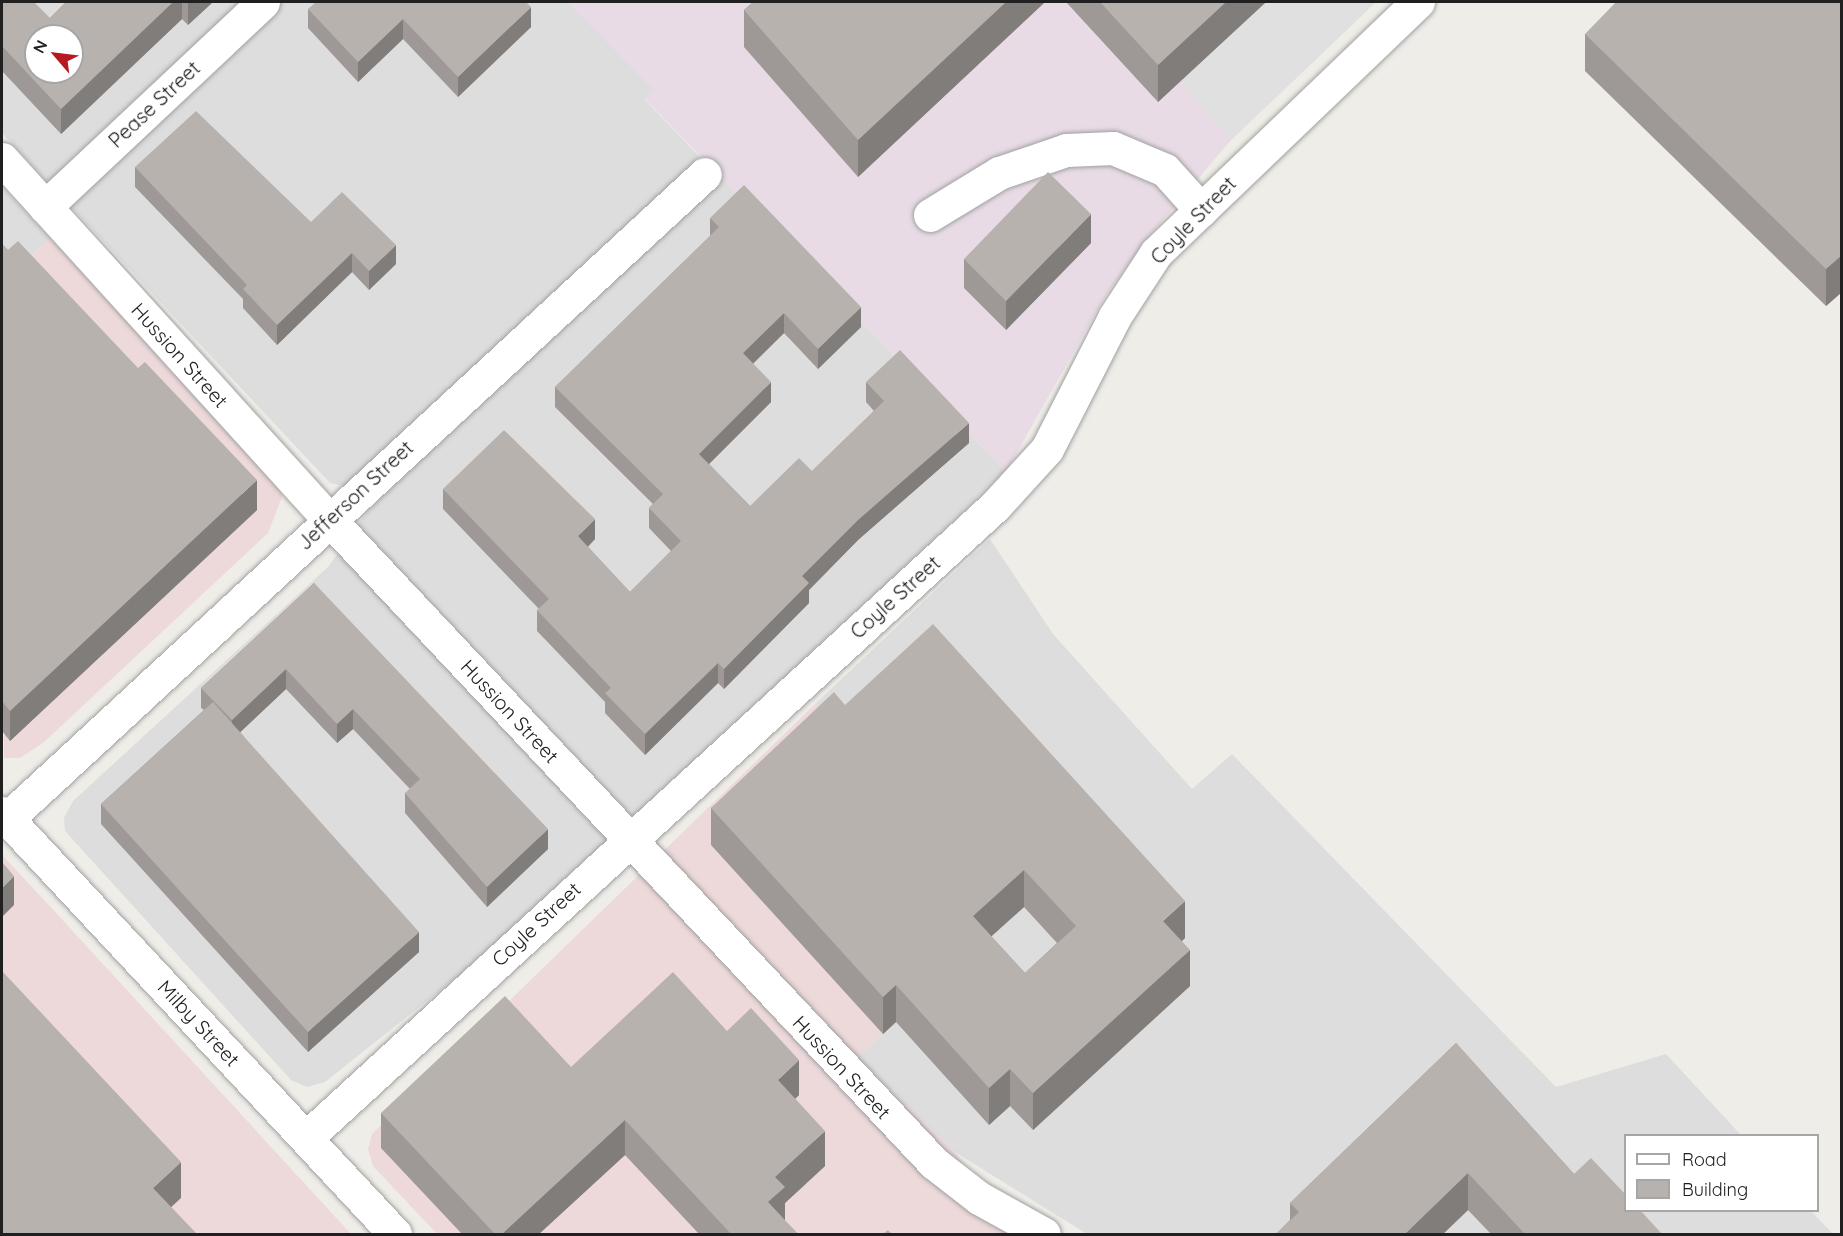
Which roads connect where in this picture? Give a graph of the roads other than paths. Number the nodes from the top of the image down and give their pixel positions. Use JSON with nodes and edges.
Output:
{"nodes":[{"id":1,"x":263,"y":2,"type":"edge"},
{"id":2,"x":1418,"y":2,"type":"edge"},
{"id":3,"x":2,"y":159,"type":"edge"},
{"id":4,"x":705,"y":174,"type":"dead end"},
{"id":5,"x":45,"y":207,"type":"junction"},
{"id":6,"x":1201,"y":210,"type":"junction"},
{"id":7,"x":930,"y":215,"type":"dead end"},
{"id":8,"x":329,"y":519,"type":"junction"},
{"id":9,"x":4,"y":816,"type":"edge"},
{"id":10,"x":629,"y":838,"type":"junction"},
{"id":11,"x":306,"y":1138,"type":"junction"},
{"id":12,"x":395,"y":1234,"type":"edge"},
{"id":13,"x":1044,"y":1234,"type":"edge"}],
"edges":[{"from":1,"to":5,"type":"street","name":"Pease Street"},
{"from":2,"to":6,"type":"street","name":"Coyle Street"},
{"from":3,"to":5,"type":"street","name":"Hussion Street"},
{"from":4,"to":8,"type":"street","name":"Jefferson Street"},
{"from":5,"to":8,"type":"street","name":"Hussion Street"},
{"from":6,"to":7,"type":"street"},
{"from":6,"to":10,"type":"street","name":"Coyle Street"},
{"from":8,"to":9,"type":"street","name":"Jefferson Street"},
{"from":8,"to":10,"type":"street","name":"Hussion Street"},
{"from":9,"to":11,"type":"street","name":"Milby Street"},
{"from":10,"to":11,"type":"street","name":"Coyle Street"},
{"from":10,"to":13,"type":"street","name":"Hussion Street"},
{"from":11,"to":12,"type":"street","name":"Milby Street"}]}
